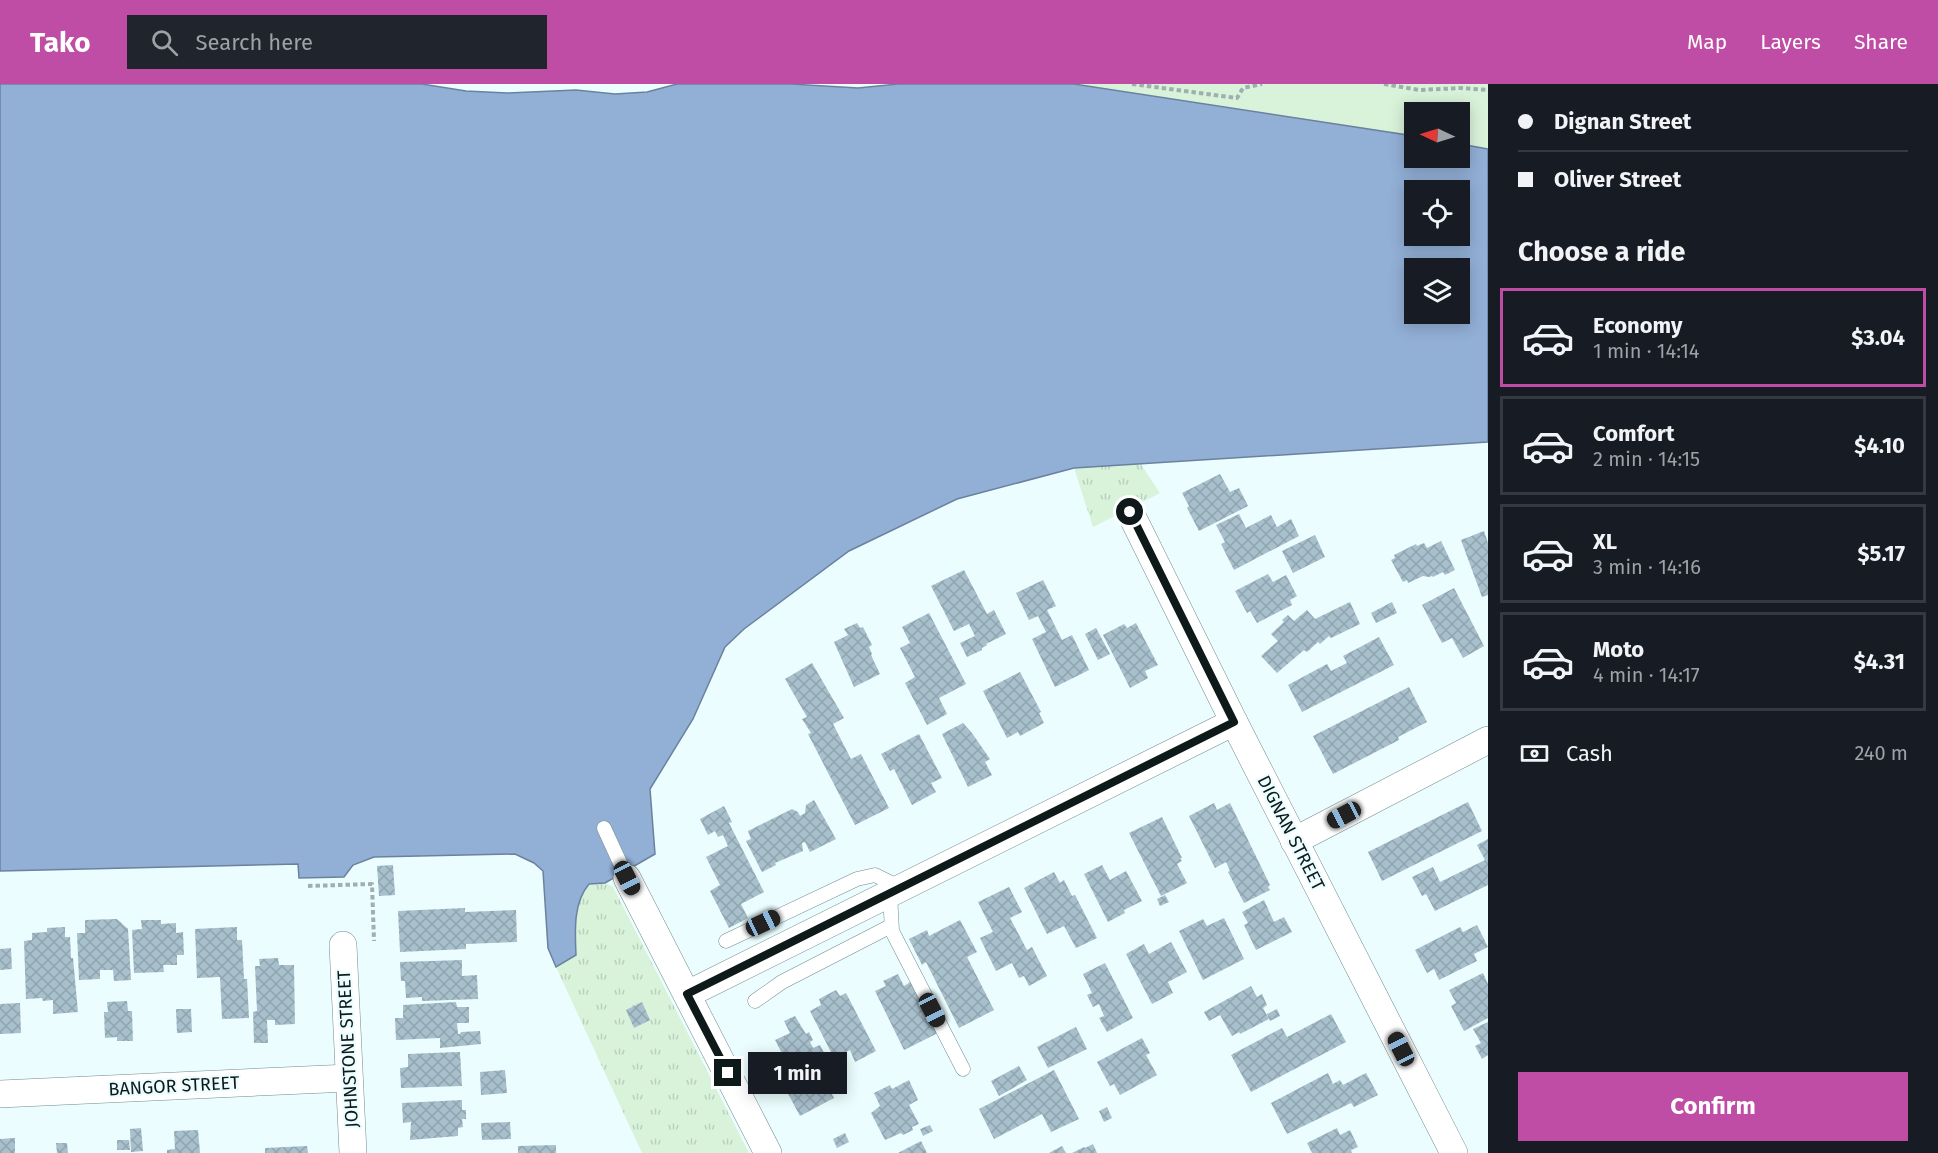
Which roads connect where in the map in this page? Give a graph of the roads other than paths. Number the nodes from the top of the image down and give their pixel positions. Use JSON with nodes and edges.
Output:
{"nodes":[{"id":1,"x":1130,"y":512,"type":"dead end"},
{"id":2,"x":1234,"y":722,"type":"junction"},
{"id":3,"x":1488,"y":740,"type":"edge"},
{"id":4,"x":604,"y":828,"type":"dead end"},
{"id":5,"x":1294,"y":841,"type":"junction"},
{"id":6,"x":627,"y":878,"type":"joint"},
{"id":7,"x":896,"y":890,"type":"junction"},
{"id":8,"x":891,"y":926,"type":"junction"},
{"id":9,"x":726,"y":941,"type":"dead end"},
{"id":10,"x":343,"y":945,"type":"dead end"},
{"id":11,"x":687,"y":994,"type":"junction"},
{"id":12,"x":755,"y":1001,"type":"dead end"},
{"id":13,"x":963,"y":1069,"type":"dead end"},
{"id":14,"x":349,"y":1078,"type":"junction"},
{"id":15,"x":0,"y":1095,"type":"edge"},
{"id":16,"x":353,"y":1153,"type":"edge"},
{"id":17,"x":768,"y":1153,"type":"edge"},
{"id":18,"x":1454,"y":1153,"type":"edge"}],
"edges":[{"from":1,"to":2,"type":"street","name":"DIGNAN STREET"},
{"from":2,"to":5,"type":"street","name":"DIGNAN STREET"},
{"from":2,"to":7,"type":"street"},
{"from":3,"to":5,"type":"street"},
{"from":4,"to":6,"type":"lane"},
{"from":5,"to":18,"type":"street","name":"DIGNAN STREET"},
{"from":6,"to":11,"type":"street"},
{"from":7,"to":8,"type":"lane"},
{"from":7,"to":9,"type":"lane"},
{"from":7,"to":11,"type":"street"},
{"from":8,"to":12,"type":"lane"},
{"from":8,"to":13,"type":"lane"},
{"from":10,"to":14,"type":"street","name":"JOHNSTONE STREET"},
{"from":11,"to":17,"type":"street"},
{"from":14,"to":15,"type":"street","name":"BANGOR STREET"},
{"from":14,"to":16,"type":"street","name":"JOHNSTONE STREET"}]}
